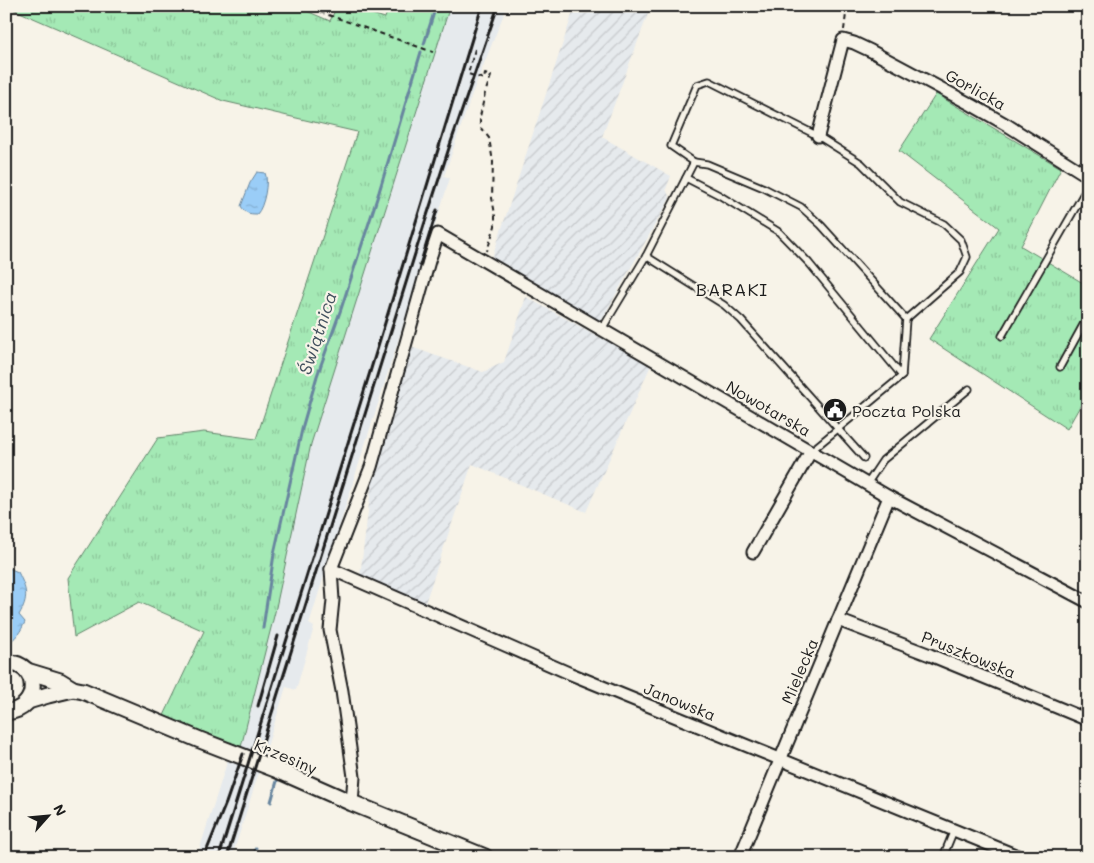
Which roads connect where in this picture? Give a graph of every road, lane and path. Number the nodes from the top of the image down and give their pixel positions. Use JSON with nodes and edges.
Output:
{"nodes":[{"id":1,"x":303,"y":6,"type":"edge"},
{"id":2,"x":847,"y":6,"type":"edge"},
{"id":3,"x":842,"y":40,"type":"junction"},
{"id":4,"x":475,"y":49,"type":"dead end"},
{"id":5,"x":433,"y":52,"type":"dead end"},
{"id":6,"x":818,"y":136,"type":"junction"},
{"id":7,"x":694,"y":162,"type":"junction"},
{"id":8,"x":1088,"y":176,"type":"edge"},
{"id":9,"x":686,"y":178,"type":"junction"},
{"id":10,"x":1088,"y":186,"type":"edge"},
{"id":11,"x":646,"y":256,"type":"junction"},
{"id":12,"x":484,"y":260,"type":"junction"},
{"id":13,"x":1088,"y":316,"type":"edge"},
{"id":14,"x":906,"y":319,"type":"junction"},
{"id":15,"x":602,"y":329,"type":"junction"},
{"id":16,"x":1002,"y":336,"type":"dead end"},
{"id":17,"x":1060,"y":367,"type":"dead end"},
{"id":18,"x":902,"y":376,"type":"junction"},
{"id":19,"x":969,"y":388,"type":"dead end"},
{"id":20,"x":838,"y":429,"type":"junction"},
{"id":21,"x":811,"y":451,"type":"junction"},
{"id":22,"x":864,"y":458,"type":"dead end"},
{"id":23,"x":868,"y":484,"type":"junction"},
{"id":24,"x":889,"y":497,"type":"junction"},
{"id":25,"x":754,"y":552,"type":"dead end"},
{"id":26,"x":331,"y":569,"type":"junction"},
{"id":27,"x":1088,"y":602,"type":"edge"},
{"id":28,"x":838,"y":620,"type":"junction"},
{"id":29,"x":6,"y":663,"type":"edge"},
{"id":30,"x":27,"y":671,"type":"junction"},
{"id":31,"x":73,"y":689,"type":"junction"},
{"id":32,"x":28,"y":701,"type":"junction"},
{"id":33,"x":6,"y":712,"type":"edge"},
{"id":34,"x":1088,"y":720,"type":"edge"},
{"id":35,"x":780,"y":760,"type":"junction"},
{"id":36,"x":352,"y":803,"type":"junction"},
{"id":37,"x":954,"y":830,"type":"junction"},
{"id":38,"x":485,"y":857,"type":"edge"},
{"id":39,"x":740,"y":857,"type":"edge"},
{"id":40,"x":943,"y":857,"type":"edge"},
{"id":41,"x":1020,"y":857,"type":"edge"}],
"edges":[{"from":1,"to":5,"type":"path"},
{"from":2,"to":3,"type":"path"},
{"from":3,"to":6,"type":"street"},
{"from":3,"to":8,"type":"street","name":"Gorlicka"},
{"from":4,"to":12,"type":"path"},
{"from":6,"to":7,"type":"lane"},
{"from":6,"to":14,"type":"lane"},
{"from":7,"to":9,"type":"lane"},
{"from":7,"to":14,"type":"lane"},
{"from":9,"to":11,"type":"lane"},
{"from":9,"to":18,"type":"lane"},
{"from":10,"to":16,"type":"lane"},
{"from":11,"to":15,"type":"lane"},
{"from":11,"to":20,"type":"lane"},
{"from":12,"to":15,"type":"street","name":"Nowotarska"},
{"from":12,"to":26,"type":"street","name":"Nowotarska"},
{"from":13,"to":17,"type":"lane"},
{"from":14,"to":18,"type":"lane"},
{"from":15,"to":21,"type":"street","name":"Nowotarska"},
{"from":18,"to":20,"type":"lane"},
{"from":19,"to":23,"type":"lane"},
{"from":20,"to":21,"type":"lane"},
{"from":20,"to":22,"type":"lane"},
{"from":21,"to":23,"type":"street","name":"Nowotarska"},
{"from":21,"to":25,"type":"street"},
{"from":23,"to":24,"type":"street","name":"Nowotarska"},
{"from":24,"to":27,"type":"street","name":"Nowotarska"},
{"from":24,"to":28,"type":"street","name":"Mielecka"},
{"from":26,"to":35,"type":"street","name":"Janowska"},
{"from":26,"to":36,"type":"street"},
{"from":28,"to":34,"type":"street","name":"Pruszkowska"},
{"from":28,"to":35,"type":"street","name":"Mielecka"},
{"from":29,"to":30,"type":"street","name":"Krzesiny"},
{"from":30,"to":31,"type":"street","name":"Krzesiny"},
{"from":30,"to":32,"type":"street"},
{"from":31,"to":32,"type":"street","name":"Krzesiny"},
{"from":31,"to":36,"type":"street","name":"Krzesiny"},
{"from":32,"to":33,"type":"street","name":"Krzesiny"},
{"from":35,"to":37,"type":"street","name":"Janowska"},
{"from":35,"to":39,"type":"street","name":"Mielecka"},
{"from":36,"to":38,"type":"street","name":"Krzesiny"},
{"from":37,"to":40,"type":"lane"},
{"from":37,"to":41,"type":"street","name":"Janowska"}]}
